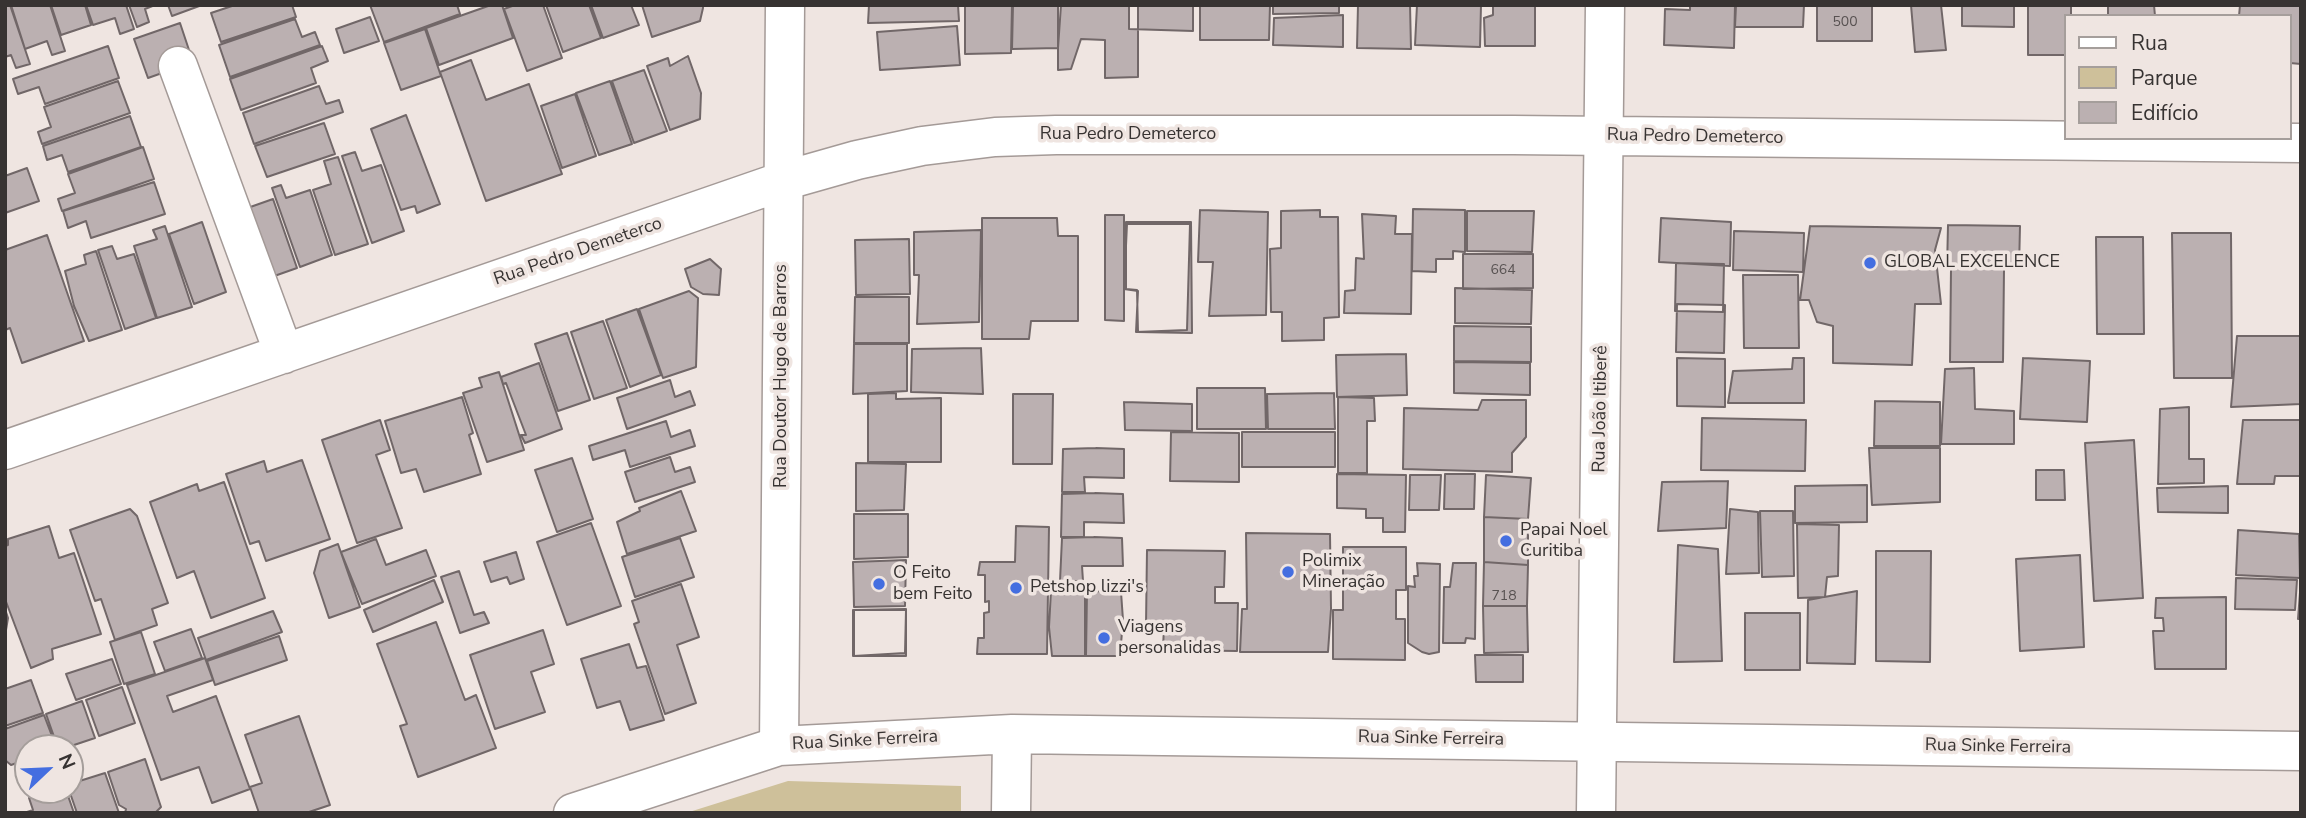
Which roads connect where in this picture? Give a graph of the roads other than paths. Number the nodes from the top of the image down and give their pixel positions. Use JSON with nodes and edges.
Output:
{"nodes":[{"id":1,"x":785,"y":5,"type":"edge"},
{"id":2,"x":1605,"y":5,"type":"edge"},
{"id":3,"x":178,"y":66,"type":"dead end"},
{"id":4,"x":1604,"y":136,"type":"junction"},
{"id":5,"x":2301,"y":143,"type":"edge"},
{"id":6,"x":783,"y":181,"type":"junction"},
{"id":7,"x":284,"y":354,"type":"junction"},
{"id":8,"x":5,"y":450,"type":"edge"},
{"id":9,"x":1012,"y":734,"type":"junction"},
{"id":10,"x":1597,"y":742,"type":"junction"},
{"id":11,"x":779,"y":746,"type":"junction"},
{"id":12,"x":2301,"y":751,"type":"edge"},
{"id":13,"x":573,"y":813,"type":"edge"},
{"id":14,"x":1011,"y":813,"type":"edge"},
{"id":15,"x":1596,"y":813,"type":"edge"}],
"edges":[{"from":1,"to":6,"type":"street","name":"Rua Doutor Hugo de Barros"},
{"from":2,"to":4,"type":"street","name":"Rua João Itiberê"},
{"from":3,"to":7,"type":"street"},
{"from":4,"to":5,"type":"street","name":"Rua Pedro Demeterco"},
{"from":4,"to":6,"type":"street","name":"Rua Pedro Demeterco"},
{"from":4,"to":10,"type":"street","name":"Rua João Itiberê"},
{"from":6,"to":7,"type":"street","name":"Rua Pedro Demeterco"},
{"from":6,"to":11,"type":"street","name":"Rua Doutor Hugo de Barros"},
{"from":7,"to":8,"type":"street","name":"Rua Pedro Demeterco"},
{"from":9,"to":10,"type":"street","name":"Rua Sinke Ferreira"},
{"from":9,"to":11,"type":"street","name":"Rua Sinke Ferreira"},
{"from":9,"to":14,"type":"street"},
{"from":10,"to":12,"type":"street","name":"Rua Sinke Ferreira"},
{"from":10,"to":15,"type":"street","name":"Rua João Itiberê"},
{"from":11,"to":13,"type":"street","name":"Rua Sinke Ferreira"}]}
